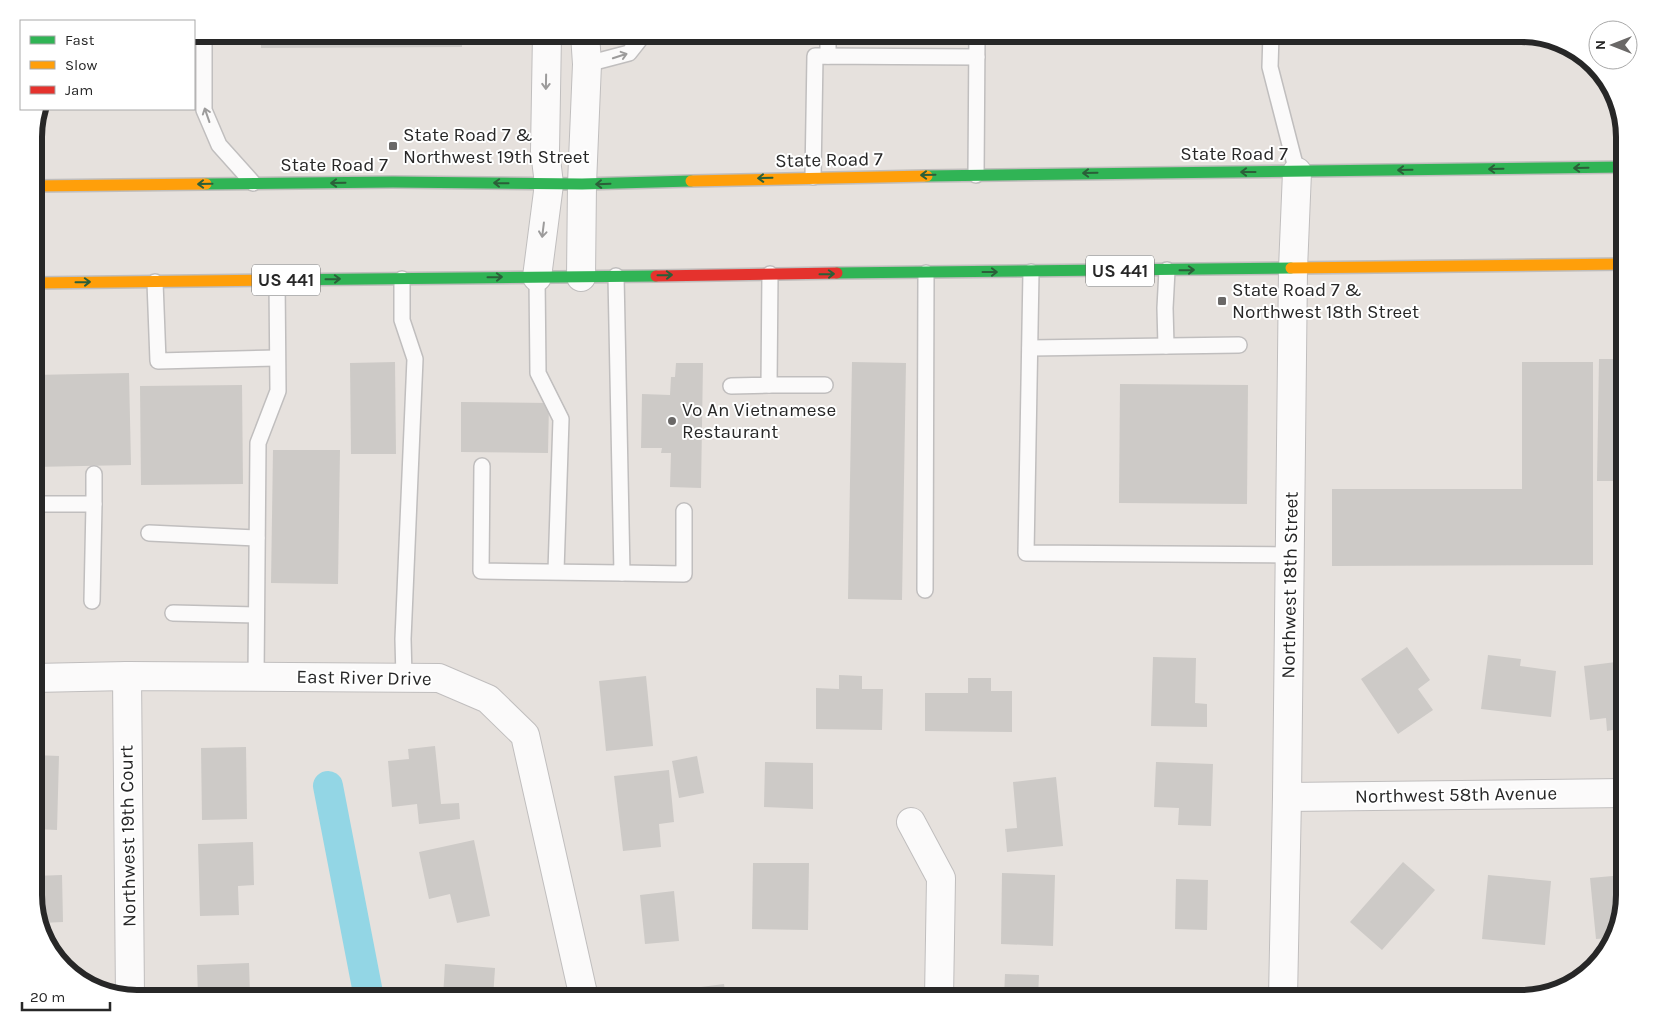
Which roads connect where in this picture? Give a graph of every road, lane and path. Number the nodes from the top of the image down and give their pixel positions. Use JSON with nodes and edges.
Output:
{"nodes":[{"id":1,"x":828,"y":42,"type":"edge"},
{"id":2,"x":977,"y":42,"type":"edge"},
{"id":3,"x":1271,"y":42,"type":"edge"},
{"id":4,"x":202,"y":43,"type":"edge"},
{"id":5,"x":547,"y":43,"type":"edge"},
{"id":6,"x":586,"y":43,"type":"edge"},
{"id":7,"x":637,"y":43,"type":"edge"},
{"id":8,"x":828,"y":56,"type":"junction"},
{"id":9,"x":977,"y":57,"type":"junction"},
{"id":10,"x":199,"y":61,"type":"edge"},
{"id":11,"x":587,"y":64,"type":"junction"},
{"id":12,"x":1615,"y":167,"type":"edge"},
{"id":13,"x":1297,"y":172,"type":"junction"},
{"id":14,"x":976,"y":175,"type":"junction"},
{"id":15,"x":813,"y":177,"type":"junction"},
{"id":16,"x":253,"y":183,"type":"junction"},
{"id":17,"x":549,"y":184,"type":"junction"},
{"id":18,"x":582,"y":184,"type":"junction"},
{"id":19,"x":43,"y":186,"type":"edge"},
{"id":20,"x":1615,"y":264,"type":"edge"},
{"id":21,"x":1293,"y":269,"type":"junction"},
{"id":22,"x":1167,"y":270,"type":"junction"},
{"id":23,"x":926,"y":272,"type":"junction"},
{"id":24,"x":1031,"y":272,"type":"junction"},
{"id":25,"x":770,"y":274,"type":"junction"},
{"id":26,"x":616,"y":276,"type":"junction"},
{"id":27,"x":537,"y":277,"type":"junction"},
{"id":28,"x":581,"y":277,"type":"junction"},
{"id":29,"x":402,"y":279,"type":"junction"},
{"id":30,"x":276,"y":280,"type":"junction"},
{"id":31,"x":155,"y":282,"type":"junction"},
{"id":32,"x":43,"y":283,"type":"edge"},
{"id":33,"x":1238,"y":345,"type":"dead end"},
{"id":34,"x":1166,"y":346,"type":"junction"},
{"id":35,"x":1030,"y":348,"type":"junction"},
{"id":36,"x":278,"y":358,"type":"junction"},
{"id":37,"x":769,"y":385,"type":"junction"},
{"id":38,"x":825,"y":385,"type":"dead end"},
{"id":39,"x":731,"y":386,"type":"dead end"},
{"id":40,"x":482,"y":466,"type":"dead end"},
{"id":41,"x":94,"y":474,"type":"dead end"},
{"id":42,"x":43,"y":504,"type":"edge"},
{"id":43,"x":94,"y":504,"type":"junction"},
{"id":44,"x":684,"y":511,"type":"dead end"},
{"id":45,"x":149,"y":533,"type":"dead end"},
{"id":46,"x":257,"y":538,"type":"junction"},
{"id":47,"x":1290,"y":555,"type":"junction"},
{"id":48,"x":556,"y":571,"type":"junction"},
{"id":49,"x":622,"y":573,"type":"junction"},
{"id":50,"x":925,"y":590,"type":"dead end"},
{"id":51,"x":92,"y":601,"type":"dead end"},
{"id":52,"x":173,"y":612,"type":"dead end"},
{"id":53,"x":256,"y":615,"type":"junction"},
{"id":54,"x":127,"y":676,"type":"junction"},
{"id":55,"x":256,"y":677,"type":"junction"},
{"id":56,"x":43,"y":678,"type":"edge"},
{"id":57,"x":404,"y":678,"type":"junction"},
{"id":58,"x":1616,"y":793,"type":"edge"},
{"id":59,"x":1288,"y":797,"type":"junction"},
{"id":60,"x":911,"y":822,"type":"dead end"},
{"id":61,"x":130,"y":989,"type":"edge"},
{"id":62,"x":582,"y":990,"type":"edge"},
{"id":63,"x":939,"y":990,"type":"edge"},
{"id":64,"x":1283,"y":990,"type":"edge"}],
"edges":[{"from":1,"to":8,"type":"lane"},
{"from":2,"to":9,"type":"lane"},
{"from":3,"to":13,"type":"lane"},
{"from":4,"to":10,"type":"lane"},
{"from":5,"to":17,"type":"street","one_way":true},
{"from":6,"to":11,"type":"street"},
{"from":11,"to":7,"type":"lane","one_way":true},
{"from":8,"to":9,"type":"lane"},
{"from":8,"to":15,"type":"lane"},
{"from":9,"to":14,"type":"lane"},
{"from":16,"to":10,"type":"lane","one_way":true},
{"from":11,"to":18,"type":"street"},
{"from":12,"to":13,"type":"main road","name":"State Road 7","one_way":true},
{"from":13,"to":14,"type":"main road","name":"State Road 7","one_way":true},
{"from":13,"to":21,"type":"street","name":"Northwest 18th Street"},
{"from":14,"to":15,"type":"main road","name":"State Road 7","one_way":true},
{"from":15,"to":18,"type":"main road","name":"State Road 7","one_way":true},
{"from":17,"to":16,"type":"main road","name":"State Road 7","one_way":true},
{"from":16,"to":19,"type":"main road","name":"State Road 7","one_way":true},
{"from":17,"to":18,"type":"main road","name":"State Road 7"},
{"from":17,"to":27,"type":"street","one_way":true},
{"from":18,"to":28,"type":"street"},
{"from":20,"to":21,"type":"main road","number":"US 441"},
{"from":22,"to":21,"type":"main road","number":"US 441","one_way":true},
{"from":21,"to":47,"type":"street","name":"Northwest 18th Street"},
{"from":22,"to":24,"type":"main road","number":"US 441"},
{"from":22,"to":34,"type":"lane"},
{"from":23,"to":24,"type":"main road","number":"US 441","one_way":true},
{"from":25,"to":23,"type":"main road","number":"US 441","one_way":true},
{"from":23,"to":50,"type":"lane"},
{"from":24,"to":35,"type":"lane"},
{"from":26,"to":25,"type":"main road","number":"US 441","one_way":true},
{"from":25,"to":37,"type":"lane"},
{"from":26,"to":28,"type":"main road","number":"US 441"},
{"from":26,"to":49,"type":"lane"},
{"from":27,"to":28,"type":"main road","number":"US 441"},
{"from":29,"to":27,"type":"main road","number":"US 441","one_way":true},
{"from":27,"to":48,"type":"lane"},
{"from":30,"to":29,"type":"main road","number":"US 441","one_way":true},
{"from":29,"to":57,"type":"lane"},
{"from":30,"to":31,"type":"main road","number":"US 441"},
{"from":30,"to":36,"type":"lane"},
{"from":32,"to":31,"type":"main road","number":"US 441","one_way":true},
{"from":31,"to":36,"type":"lane"},
{"from":33,"to":34,"type":"lane"},
{"from":34,"to":35,"type":"lane"},
{"from":35,"to":47,"type":"lane"},
{"from":36,"to":46,"type":"lane"},
{"from":37,"to":38,"type":"lane"},
{"from":37,"to":39,"type":"lane"},
{"from":40,"to":48,"type":"lane"},
{"from":41,"to":43,"type":"lane"},
{"from":42,"to":43,"type":"lane"},
{"from":43,"to":51,"type":"lane"},
{"from":44,"to":49,"type":"lane"},
{"from":45,"to":46,"type":"lane"},
{"from":46,"to":53,"type":"lane"},
{"from":47,"to":59,"type":"street","name":"Northwest 18th Street"},
{"from":48,"to":49,"type":"lane"},
{"from":52,"to":53,"type":"lane"},
{"from":53,"to":55,"type":"lane"},
{"from":54,"to":55,"type":"street","name":"East River Drive"},
{"from":54,"to":56,"type":"street","name":"East River Drive"},
{"from":54,"to":61,"type":"street","name":"Northwest 19th Court"},
{"from":55,"to":57,"type":"street","name":"East River Drive"},
{"from":57,"to":62,"type":"street","name":"East River Drive"},
{"from":58,"to":59,"type":"street","name":"Northwest 58th Avenue"},
{"from":59,"to":64,"type":"street","name":"Northwest 18th Street"},
{"from":60,"to":63,"type":"street"}]}
